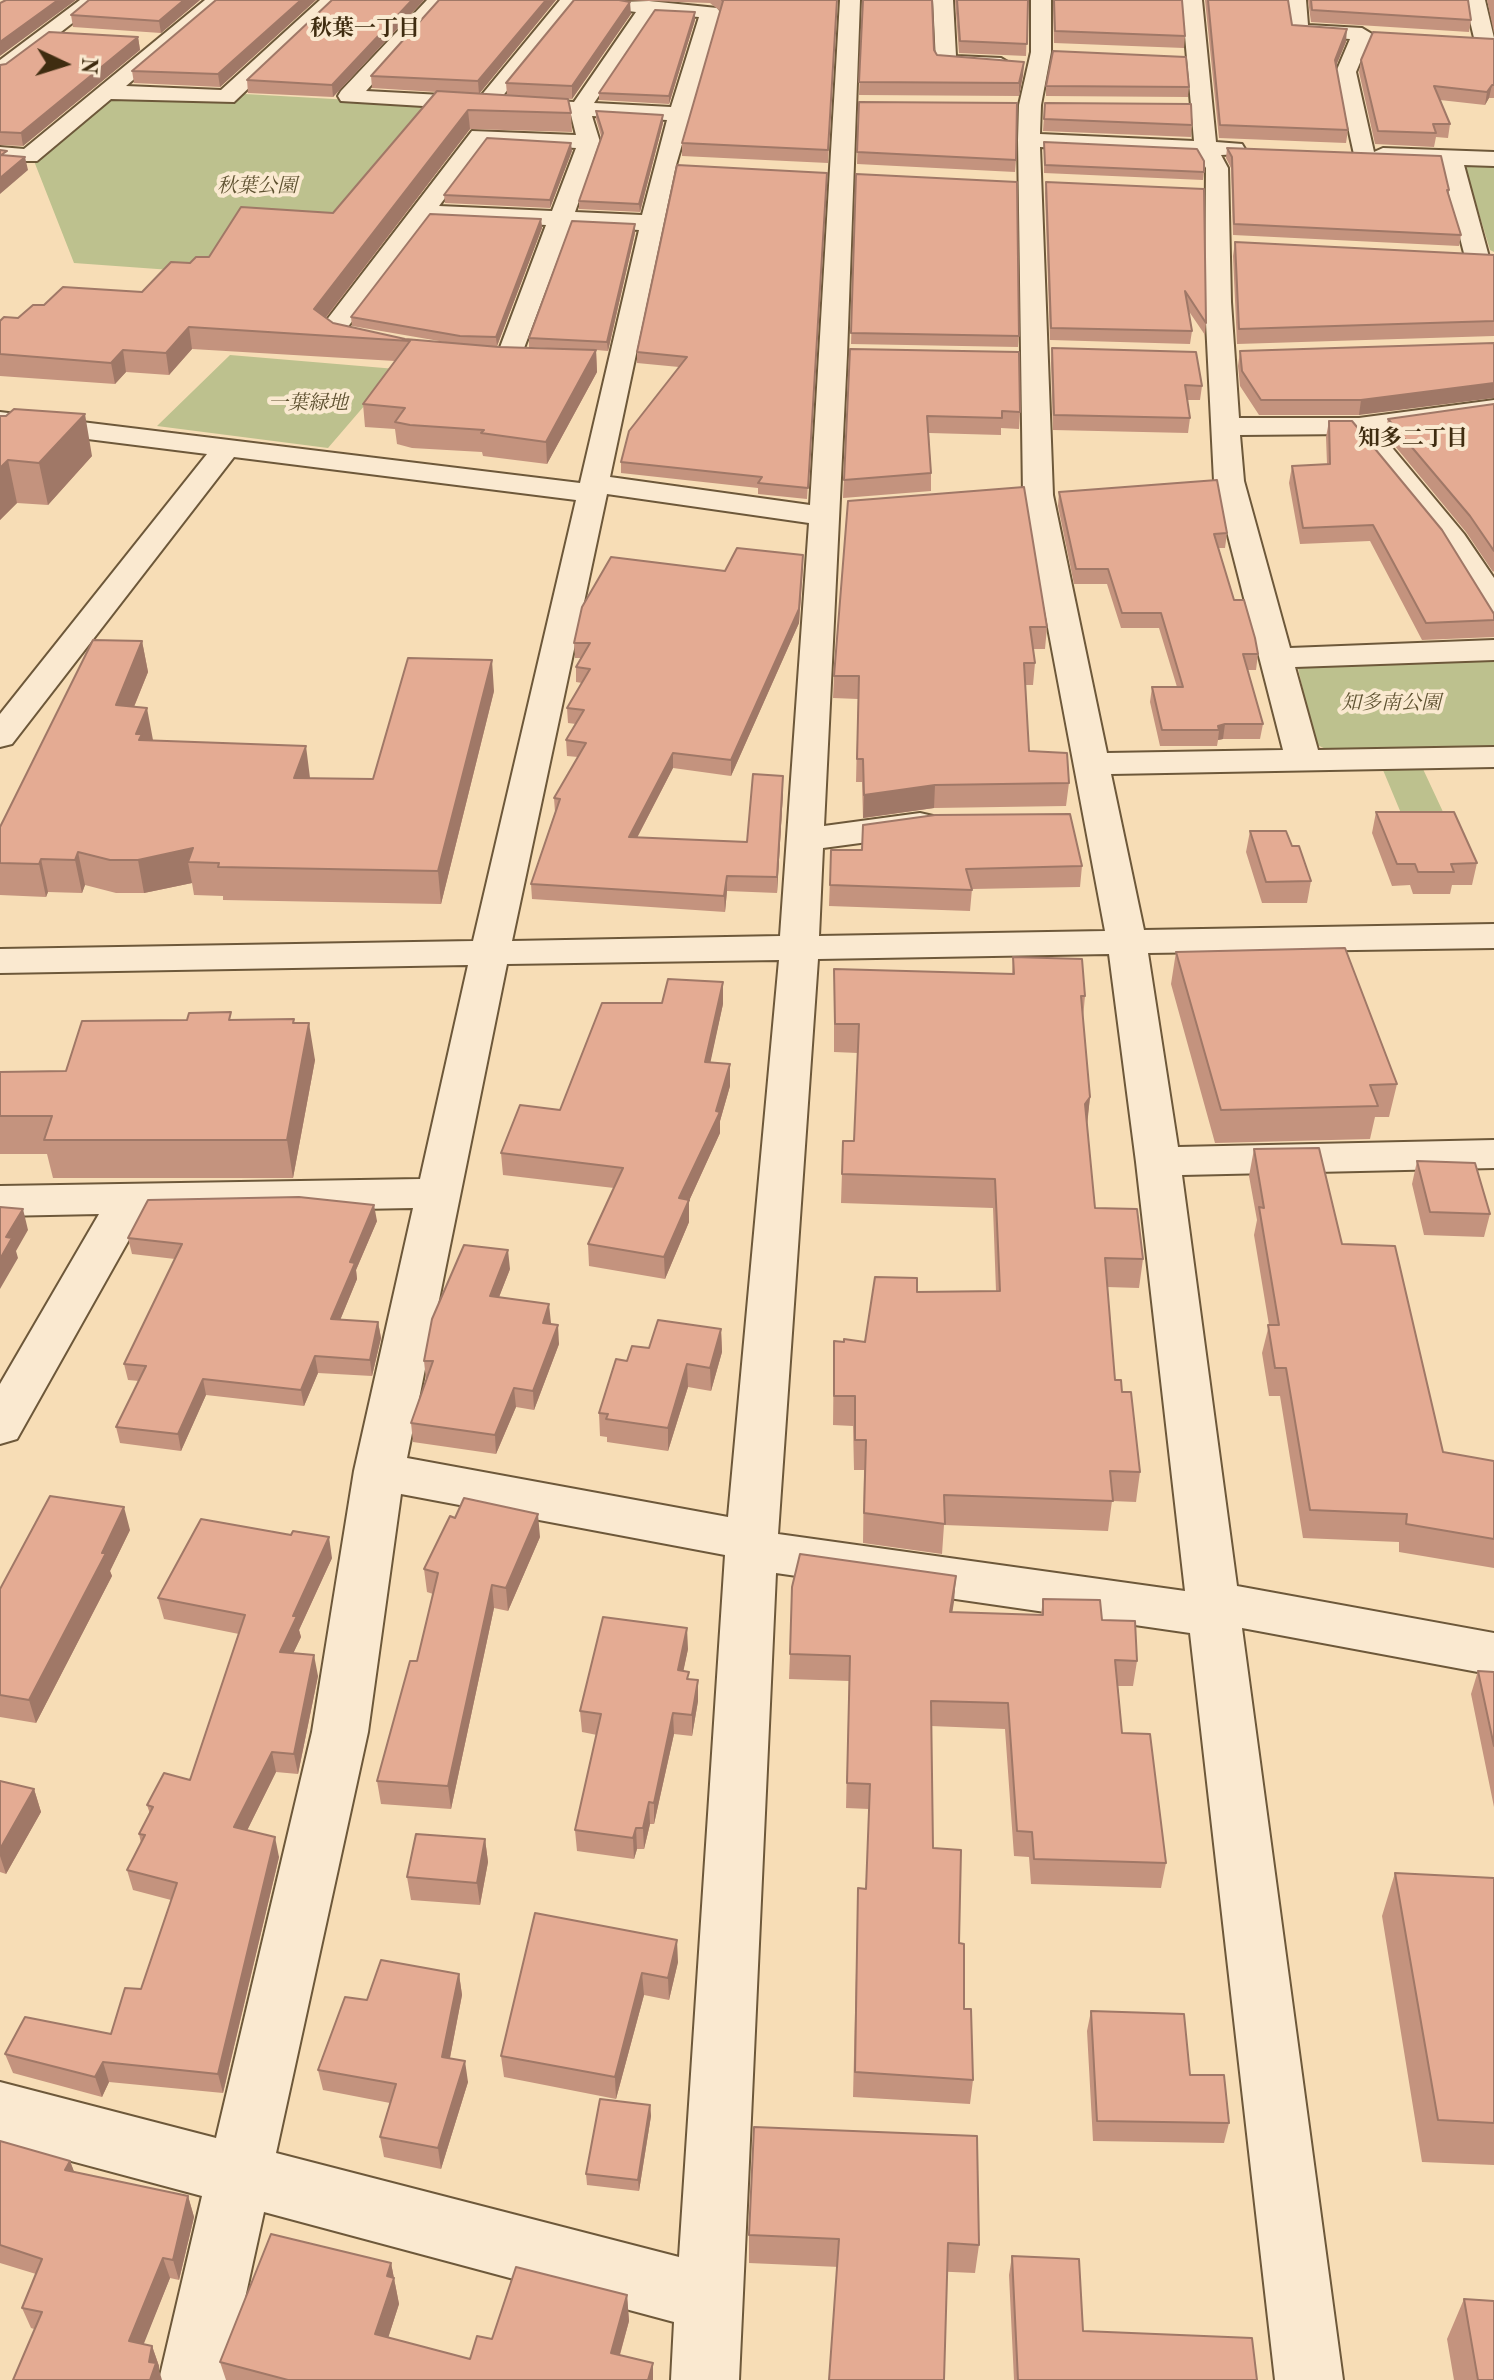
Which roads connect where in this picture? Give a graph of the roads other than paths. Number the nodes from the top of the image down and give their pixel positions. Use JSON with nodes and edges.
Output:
{"nodes":[{"id":1,"x":92,"y":0,"type":"edge"},
{"id":2,"x":217,"y":0,"type":"edge"},
{"id":3,"x":331,"y":0,"type":"edge"},
{"id":4,"x":438,"y":0,"type":"edge"},
{"id":5,"x":570,"y":0,"type":"edge"},
{"id":6,"x":850,"y":0,"type":"edge"},
{"id":7,"x":943,"y":0,"type":"edge"},
{"id":8,"x":1041,"y":0,"type":"edge"},
{"id":9,"x":1192,"y":0,"type":"edge"},
{"id":10,"x":1296,"y":0,"type":"edge"},
{"id":11,"x":1475,"y":0,"type":"edge"},
{"id":12,"x":640,"y":4,"type":"edge"},
{"id":13,"x":45,"y":35,"type":"junction"},
{"id":14,"x":76,"y":37,"type":"edge"},
{"id":15,"x":136,"y":40,"type":"edge"},
{"id":16,"x":1483,"y":41,"type":"edge"},
{"id":17,"x":166,"y":42,"type":"junction"},
{"id":18,"x":1045,"y":57,"type":"junction"},
{"id":19,"x":0,"y":70,"type":"edge"},
{"id":20,"x":106,"y":92,"type":"junction"},
{"id":21,"x":485,"y":104,"type":"junction"},
{"id":22,"x":579,"y":110,"type":"junction"},
{"id":23,"x":679,"y":114,"type":"junction"},
{"id":24,"x":1029,"y":140,"type":"junction"},
{"id":25,"x":589,"y":142,"type":"junction"},
{"id":26,"x":1206,"y":148,"type":"junction"},
{"id":27,"x":1253,"y":150,"type":"edge"},
{"id":28,"x":0,"y":154,"type":"edge"},
{"id":29,"x":1451,"y":158,"type":"junction"},
{"id":30,"x":1494,"y":159,"type":"edge"},
{"id":31,"x":424,"y":212,"type":"junction"},
{"id":32,"x":558,"y":220,"type":"junction"},
{"id":33,"x":652,"y":223,"type":"junction"},
{"id":34,"x":1216,"y":245,"type":"junction"},
{"id":35,"x":1246,"y":247,"type":"edge"},
{"id":36,"x":1446,"y":256,"type":"edge"},
{"id":37,"x":1485,"y":258,"type":"edge"},
{"id":38,"x":402,"y":348,"type":"edge"},
{"id":39,"x":1065,"y":352,"type":"edge"},
{"id":40,"x":1250,"y":354,"type":"edge"},
{"id":41,"x":834,"y":355,"type":"junction"},
{"id":42,"x":865,"y":355,"type":"edge"},
{"id":43,"x":1034,"y":355,"type":"junction"},
{"id":44,"x":1189,"y":355,"type":"edge"},
{"id":45,"x":1220,"y":355,"type":"junction"},
{"id":46,"x":509,"y":358,"type":"edge"},
{"id":47,"x":1004,"y":358,"type":"edge"},
{"id":48,"x":1477,"y":402,"type":"edge"},
{"id":49,"x":0,"y":420,"type":"edge"},
{"id":50,"x":1359,"y":426,"type":"junction"},
{"id":51,"x":1224,"y":427,"type":"junction"},
{"id":52,"x":227,"y":448,"type":"junction"},
{"id":53,"x":593,"y":488,"type":"junction"},
{"id":54,"x":834,"y":512,"type":"junction"},
{"id":55,"x":1494,"y":602,"type":"edge"},
{"id":56,"x":1494,"y":650,"type":"edge"},
{"id":57,"x":1276,"y":658,"type":"junction"},
{"id":58,"x":6,"y":721,"type":"edge"},
{"id":59,"x":1494,"y":757,"type":"edge"},
{"id":60,"x":1303,"y":760,"type":"junction"},
{"id":61,"x":1092,"y":764,"type":"junction"},
{"id":62,"x":950,"y":822,"type":"edge"},
{"id":63,"x":805,"y":840,"type":"junction"},
{"id":64,"x":1494,"y":936,"type":"edge"},
{"id":65,"x":1127,"y":943,"type":"junction"},
{"id":66,"x":799,"y":950,"type":"junction"},
{"id":67,"x":490,"y":951,"type":"junction"},
{"id":68,"x":0,"y":961,"type":"edge"},
{"id":69,"x":1494,"y":1154,"type":"edge"},
{"id":70,"x":1158,"y":1162,"type":"junction"},
{"id":71,"x":438,"y":1193,"type":"junction"},
{"id":72,"x":130,"y":1199,"type":"junction"},
{"id":73,"x":0,"y":1201,"type":"edge"},
{"id":74,"x":0,"y":1426,"type":"edge"},
{"id":75,"x":379,"y":1471,"type":"junction"},
{"id":76,"x":751,"y":1546,"type":"junction"},
{"id":77,"x":1214,"y":1609,"type":"junction"},
{"id":78,"x":1494,"y":1654,"type":"edge"},
{"id":79,"x":0,"y":2112,"type":"edge"},
{"id":80,"x":237,"y":2175,"type":"junction"},
{"id":81,"x":709,"y":2298,"type":"junction"},
{"id":82,"x":193,"y":2380,"type":"edge"},
{"id":83,"x":705,"y":2380,"type":"edge"},
{"id":84,"x":1309,"y":2380,"type":"edge"}],
"edges":[{"from":1,"to":13,"type":"street"},
{"from":2,"to":17,"type":"street"},
{"from":3,"to":20,"type":"street"},
{"from":4,"to":21,"type":"street"},
{"from":5,"to":21,"type":"street"},
{"from":6,"to":41,"type":"street"},
{"from":7,"to":18,"type":"street"},
{"from":8,"to":18,"type":"street"},
{"from":9,"to":26,"type":"street"},
{"from":10,"to":29,"type":"street"},
{"from":11,"to":16,"type":"street"},
{"from":12,"to":22,"type":"street"},
{"from":12,"to":23,"type":"street"},
{"from":13,"to":14,"type":"street"},
{"from":13,"to":19,"type":"street"},
{"from":15,"to":17,"type":"street"},
{"from":17,"to":20,"type":"street"},
{"from":18,"to":24,"type":"street"},
{"from":20,"to":28,"type":"street"},
{"from":21,"to":22,"type":"street"},
{"from":22,"to":23,"type":"street"},
{"from":22,"to":25,"type":"street"},
{"from":23,"to":33,"type":"street"},
{"from":24,"to":26,"type":"street"},
{"from":24,"to":43,"type":"street"},
{"from":25,"to":31,"type":"street"},
{"from":25,"to":32,"type":"street"},
{"from":26,"to":27,"type":"street"},
{"from":26,"to":34,"type":"street"},
{"from":29,"to":30,"type":"street"},
{"from":29,"to":37,"type":"street"},
{"from":31,"to":32,"type":"street"},
{"from":31,"to":38,"type":"street"},
{"from":32,"to":33,"type":"street"},
{"from":32,"to":46,"type":"street"},
{"from":33,"to":53,"type":"street"},
{"from":34,"to":35,"type":"street"},
{"from":34,"to":45,"type":"street"},
{"from":36,"to":37,"type":"street"},
{"from":39,"to":43,"type":"street"},
{"from":40,"to":45,"type":"street"},
{"from":41,"to":42,"type":"street"},
{"from":41,"to":54,"type":"street"},
{"from":43,"to":47,"type":"street"},
{"from":43,"to":61,"type":"street"},
{"from":44,"to":45,"type":"street"},
{"from":45,"to":51,"type":"street"},
{"from":48,"to":50,"type":"street"},
{"from":49,"to":52,"type":"street"},
{"from":50,"to":51,"type":"street"},
{"from":50,"to":55,"type":"street"},
{"from":51,"to":57,"type":"street"},
{"from":52,"to":53,"type":"street"},
{"from":52,"to":58,"type":"street"},
{"from":53,"to":54,"type":"street"},
{"from":53,"to":67,"type":"street"},
{"from":54,"to":63,"type":"street"},
{"from":56,"to":57,"type":"street"},
{"from":57,"to":60,"type":"street"},
{"from":59,"to":60,"type":"street"},
{"from":60,"to":61,"type":"street"},
{"from":61,"to":65,"type":"street"},
{"from":62,"to":63,"type":"street"},
{"from":63,"to":66,"type":"street"},
{"from":64,"to":65,"type":"street"},
{"from":65,"to":66,"type":"street"},
{"from":65,"to":70,"type":"street"},
{"from":66,"to":67,"type":"street"},
{"from":66,"to":76,"type":"street"},
{"from":67,"to":68,"type":"street"},
{"from":67,"to":71,"type":"street"},
{"from":69,"to":70,"type":"street"},
{"from":70,"to":77,"type":"street"},
{"from":71,"to":72,"type":"street"},
{"from":71,"to":75,"type":"street"},
{"from":72,"to":73,"type":"street"},
{"from":72,"to":74,"type":"street"},
{"from":75,"to":76,"type":"street"},
{"from":75,"to":80,"type":"street"},
{"from":76,"to":77,"type":"street"},
{"from":76,"to":81,"type":"street"},
{"from":77,"to":78,"type":"street"},
{"from":77,"to":84,"type":"street"},
{"from":79,"to":80,"type":"street"},
{"from":80,"to":81,"type":"street"},
{"from":80,"to":82,"type":"street"},
{"from":81,"to":83,"type":"street"}]}
